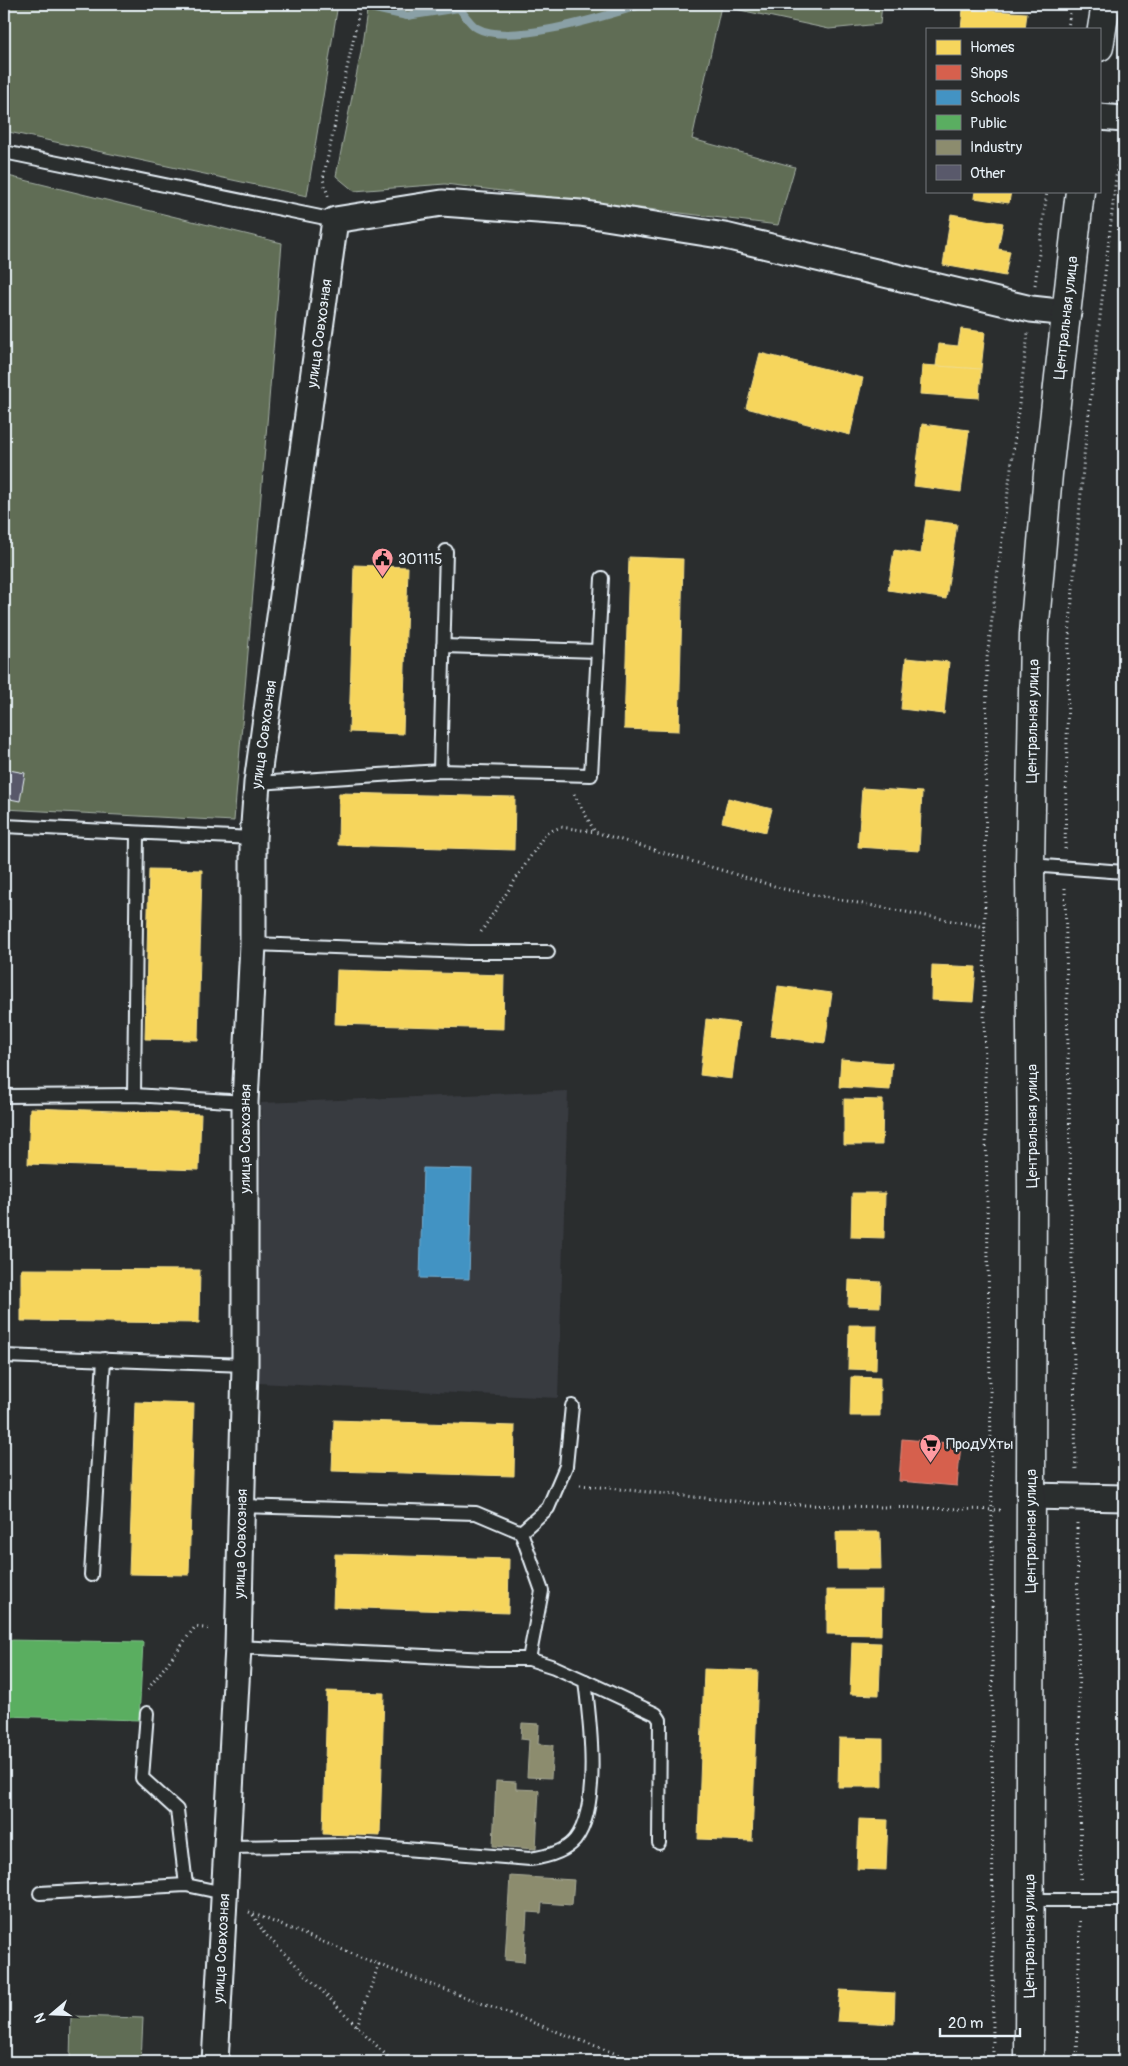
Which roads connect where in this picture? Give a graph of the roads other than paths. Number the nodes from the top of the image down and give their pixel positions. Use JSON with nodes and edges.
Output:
{"nodes":[{"id":1,"x":1106,"y":4,"type":"edge"},
{"id":2,"x":1100,"y":41,"type":"edge"},
{"id":3,"x":4,"y":152,"type":"edge"},
{"id":4,"x":1080,"y":192,"type":"edge"},
{"id":5,"x":335,"y":220,"type":"junction"},
{"id":6,"x":1068,"y":313,"type":"junction"},
{"id":7,"x":446,"y":550,"type":"dead end"},
{"id":8,"x":602,"y":578,"type":"dead end"},
{"id":9,"x":443,"y":646,"type":"junction"},
{"id":10,"x":598,"y":651,"type":"junction"},
{"id":11,"x":440,"y":771,"type":"junction"},
{"id":12,"x":257,"y":783,"type":"junction"},
{"id":13,"x":4,"y":826,"type":"edge"},
{"id":14,"x":137,"y":833,"type":"junction"},
{"id":15,"x":253,"y":838,"type":"junction"},
{"id":16,"x":1030,"y":865,"type":"junction"},
{"id":17,"x":1124,"y":872,"type":"edge"},
{"id":18,"x":253,"y":944,"type":"junction"},
{"id":19,"x":548,"y":952,"type":"dead end"},
{"id":20,"x":134,"y":1094,"type":"junction"},
{"id":21,"x":4,"y":1096,"type":"edge"},
{"id":22,"x":245,"y":1102,"type":"junction"},
{"id":23,"x":4,"y":1356,"type":"edge"},
{"id":24,"x":104,"y":1359,"type":"junction"},
{"id":25,"x":245,"y":1365,"type":"junction"},
{"id":26,"x":572,"y":1406,"type":"dead end"},
{"id":27,"x":1124,"y":1498,"type":"edge"},
{"id":28,"x":1031,"y":1503,"type":"junction"},
{"id":29,"x":241,"y":1506,"type":"junction"},
{"id":30,"x":521,"y":1532,"type":"junction"},
{"id":31,"x":91,"y":1575,"type":"dead end"},
{"id":32,"x":238,"y":1639,"type":"junction"},
{"id":33,"x":528,"y":1659,"type":"junction"},
{"id":34,"x":585,"y":1681,"type":"junction"},
{"id":35,"x":148,"y":1713,"type":"dead end"},
{"id":36,"x":659,"y":1842,"type":"dead end"},
{"id":37,"x":227,"y":1847,"type":"junction"},
{"id":38,"x":186,"y":1885,"type":"junction"},
{"id":39,"x":40,"y":1892,"type":"dead end"},
{"id":40,"x":224,"y":1894,"type":"junction"},
{"id":41,"x":1029,"y":1900,"type":"junction"},
{"id":42,"x":1124,"y":1900,"type":"edge"},
{"id":43,"x":215,"y":2062,"type":"edge"},
{"id":44,"x":1029,"y":2062,"type":"edge"}],
"edges":[{"from":1,"to":2,"type":"main road"},
{"from":3,"to":5,"type":"lane"},
{"from":4,"to":6,"type":"main road","name":"Центральная улица"},
{"from":5,"to":6,"type":"street"},
{"from":5,"to":12,"type":"street","name":"улица Совхозная"},
{"from":6,"to":16,"type":"main road","name":"Центральная улица"},
{"from":7,"to":9,"type":"lane"},
{"from":8,"to":10,"type":"lane"},
{"from":9,"to":10,"type":"lane"},
{"from":9,"to":11,"type":"lane"},
{"from":10,"to":11,"type":"lane"},
{"from":11,"to":12,"type":"lane"},
{"from":12,"to":15,"type":"street","name":"улица Совхозная"},
{"from":13,"to":14,"type":"lane"},
{"from":14,"to":15,"type":"lane"},
{"from":14,"to":20,"type":"lane"},
{"from":15,"to":18,"type":"street","name":"улица Совхозная"},
{"from":16,"to":17,"type":"lane"},
{"from":16,"to":28,"type":"main road","name":"Центральная улица"},
{"from":18,"to":19,"type":"lane"},
{"from":18,"to":22,"type":"street","name":"улица Совхозная"},
{"from":20,"to":21,"type":"lane"},
{"from":20,"to":22,"type":"lane"},
{"from":22,"to":25,"type":"street","name":"улица Совхозная"},
{"from":23,"to":24,"type":"lane"},
{"from":24,"to":25,"type":"lane"},
{"from":24,"to":31,"type":"lane"},
{"from":25,"to":29,"type":"street","name":"улица Совхозная"},
{"from":26,"to":30,"type":"lane"},
{"from":27,"to":28,"type":"street"},
{"from":28,"to":41,"type":"main road","name":"Центральная улица"},
{"from":29,"to":30,"type":"lane"},
{"from":29,"to":32,"type":"street","name":"улица Совхозная"},
{"from":30,"to":33,"type":"lane"},
{"from":32,"to":33,"type":"lane"},
{"from":32,"to":37,"type":"street","name":"улица Совхозная"},
{"from":33,"to":34,"type":"lane"},
{"from":34,"to":36,"type":"lane"},
{"from":34,"to":37,"type":"lane"},
{"from":35,"to":38,"type":"lane"},
{"from":37,"to":40,"type":"street","name":"улица Совхозная"},
{"from":38,"to":39,"type":"lane"},
{"from":38,"to":40,"type":"lane"},
{"from":40,"to":43,"type":"street","name":"улица Совхозная"},
{"from":41,"to":42,"type":"lane"},
{"from":41,"to":44,"type":"main road","name":"Центральная улица"}]}
